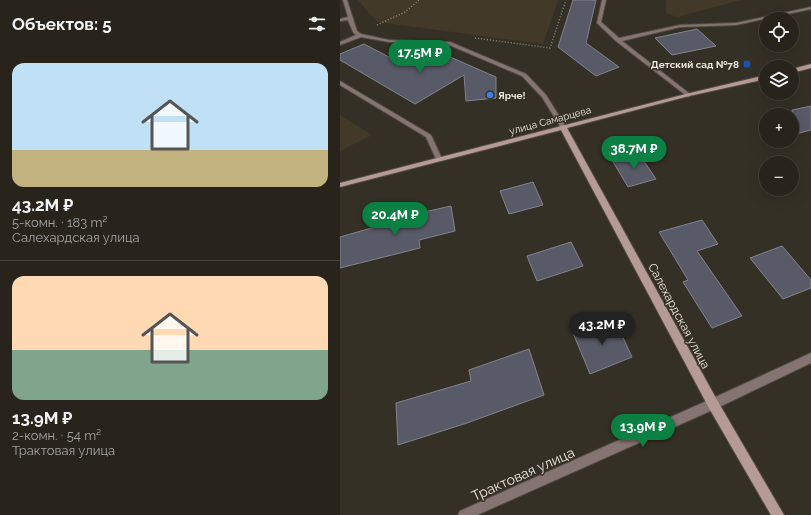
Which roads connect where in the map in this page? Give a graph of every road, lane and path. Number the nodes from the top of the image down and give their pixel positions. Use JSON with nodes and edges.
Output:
{"nodes":[{"id":1,"x":345,"y":0,"type":"edge"},
{"id":2,"x":419,"y":0,"type":"edge"},
{"id":3,"x":566,"y":0,"type":"edge"},
{"id":4,"x":604,"y":0,"type":"edge"},
{"id":5,"x":811,"y":8,"type":"edge"},
{"id":6,"x":350,"y":18,"type":"junction"},
{"id":7,"x":340,"y":20,"type":"edge"},
{"id":8,"x":382,"y":26,"type":"dead end"},
{"id":9,"x":360,"y":35,"type":"junction"},
{"id":10,"x":474,"y":38,"type":"dead end"},
{"id":11,"x":618,"y":40,"type":"junction"},
{"id":12,"x":340,"y":44,"type":"edge"},
{"id":13,"x":811,"y":66,"type":"edge"},
{"id":14,"x":799,"y":69,"type":"edge"},
{"id":15,"x":759,"y":79,"type":"edge"},
{"id":16,"x":340,"y":83,"type":"edge"},
{"id":17,"x":688,"y":95,"type":"junction"},
{"id":18,"x":563,"y":127,"type":"junction"},
{"id":19,"x":439,"y":159,"type":"junction"},
{"id":20,"x":340,"y":185,"type":"edge"},
{"id":21,"x":811,"y":358,"type":"edge"},
{"id":22,"x":713,"y":404,"type":"junction"},
{"id":23,"x":464,"y":515,"type":"edge"},
{"id":24,"x":778,"y":515,"type":"edge"}],
"edges":[{"from":1,"to":6,"type":"street"},
{"from":2,"to":8,"type":"path"},
{"from":3,"to":10,"type":"path"},
{"from":4,"to":11,"type":"street"},
{"from":5,"to":11,"type":"street"},
{"from":6,"to":7,"type":"street"},
{"from":6,"to":9,"type":"street"},
{"from":9,"to":12,"type":"street"},
{"from":9,"to":18,"type":"street"},
{"from":11,"to":17,"type":"street"},
{"from":13,"to":14,"type":"street"},
{"from":15,"to":17,"type":"street","name":"улица Самарцева"},
{"from":16,"to":19,"type":"street"},
{"from":17,"to":18,"type":"street","name":"улица Самарцева"},
{"from":18,"to":19,"type":"street","name":"улица Самарцева"},
{"from":18,"to":22,"type":"street","name":"Салехардская улица"},
{"from":19,"to":20,"type":"street","name":"улица Самарцева"},
{"from":21,"to":22,"type":"street","name":"Трактовая улица"},
{"from":22,"to":23,"type":"street","name":"Трактовая улица"},
{"from":22,"to":24,"type":"street","name":"Салехардская улица"}]}
